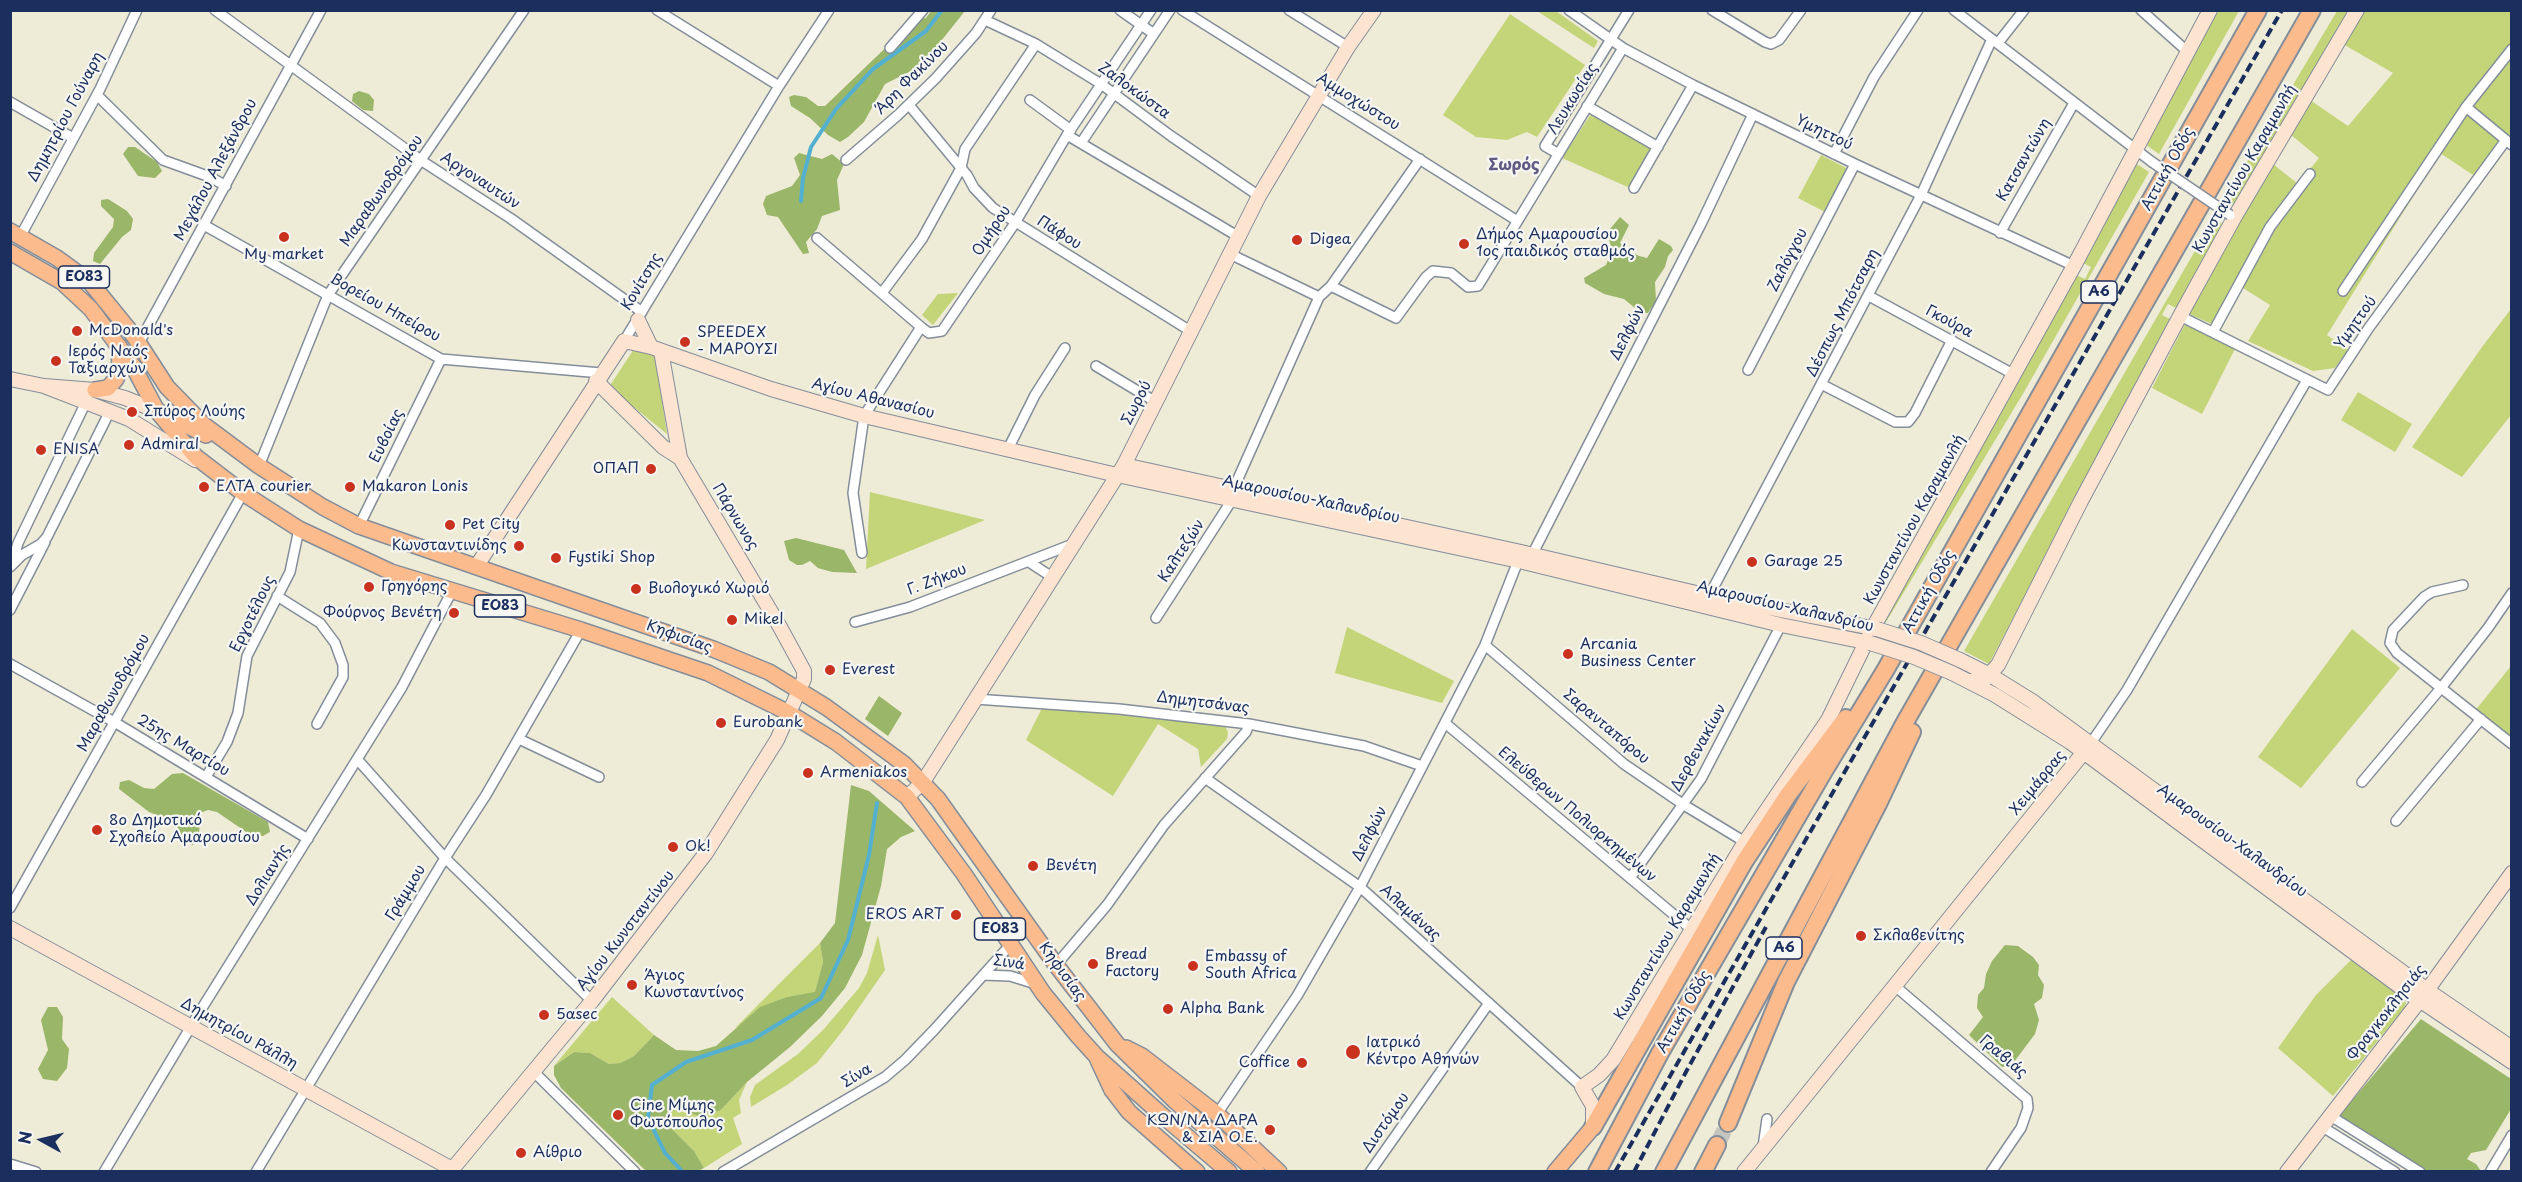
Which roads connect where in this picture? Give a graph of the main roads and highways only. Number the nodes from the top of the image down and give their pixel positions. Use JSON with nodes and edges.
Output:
{"nodes":[{"id":1,"x":2258,"y":10,"type":"edge"},
{"id":2,"x":2312,"y":10,"type":"edge"},
{"id":3,"x":15,"y":234,"type":"edge"},
{"id":4,"x":11,"y":253,"type":"edge"},
{"id":5,"x":119,"y":346,"type":"junction"},
{"id":6,"x":91,"y":396,"type":"road end"},
{"id":7,"x":156,"y":411,"type":"junction"},
{"id":8,"x":235,"y":450,"type":"junction"},
{"id":9,"x":1951,"y":643,"type":"junction"},
{"id":10,"x":1886,"y":669,"type":"junction"},
{"id":11,"x":1117,"y":1044,"type":"junction"},
{"id":12,"x":1097,"y":1057,"type":"junction"},
{"id":13,"x":1728,"y":1123,"type":"tunnel mouth"},
{"id":14,"x":1593,"y":1127,"type":"junction"},
{"id":15,"x":1716,"y":1145,"type":"tunnel mouth"},
{"id":16,"x":1197,"y":1172,"type":"edge"},
{"id":17,"x":1229,"y":1172,"type":"edge"},
{"id":18,"x":1257,"y":1172,"type":"edge"},
{"id":19,"x":1279,"y":1172,"type":"edge"},
{"id":20,"x":1555,"y":1172,"type":"edge"},
{"id":21,"x":1567,"y":1172,"type":"edge"},
{"id":22,"x":1597,"y":1172,"type":"edge"},
{"id":23,"x":1664,"y":1172,"type":"edge"},
{"id":24,"x":1703,"y":1172,"type":"edge"}],
"edges":[{"from":1,"to":10,"type":"highway","name":"Αττική Οδός","number":"Α6"},
{"from":2,"to":9,"type":"highway","number":"Α6"},
{"from":3,"to":8,"type":"main road","name":"Κηφισίας","number":"ΕΟ83"},
{"from":4,"to":5,"type":"main road","name":"Κηφισίας","number":"ΕΟ83"},
{"from":5,"to":6,"type":"main road"},
{"from":5,"to":7,"type":"main road","name":"Κηφισίας","number":"ΕΟ83"},
{"from":7,"to":8,"type":"main road"},
{"from":7,"to":12,"type":"main road","name":"Κηφισίας","number":"ΕΟ83"},
{"from":8,"to":11,"type":"main road","name":"Κηφισίας","number":"ΕΟ83"},
{"from":9,"to":13,"type":"highway"},
{"from":9,"to":23,"type":"highway","number":"Α6"},
{"from":10,"to":14,"type":"highway"},
{"from":10,"to":22,"type":"highway","name":"Αττική Οδός","number":"Α6"},
{"from":11,"to":18,"type":"main road","name":"Κηφισίας","number":"ΕΟ83"},
{"from":11,"to":19,"type":"main road"},
{"from":12,"to":16,"type":"main road"},
{"from":12,"to":17,"type":"main road","name":"Κηφισίας","number":"ΕΟ83"},
{"from":14,"to":20,"type":"main road"},
{"from":14,"to":21,"type":"main road"},
{"from":15,"to":24,"type":"highway"}]}
